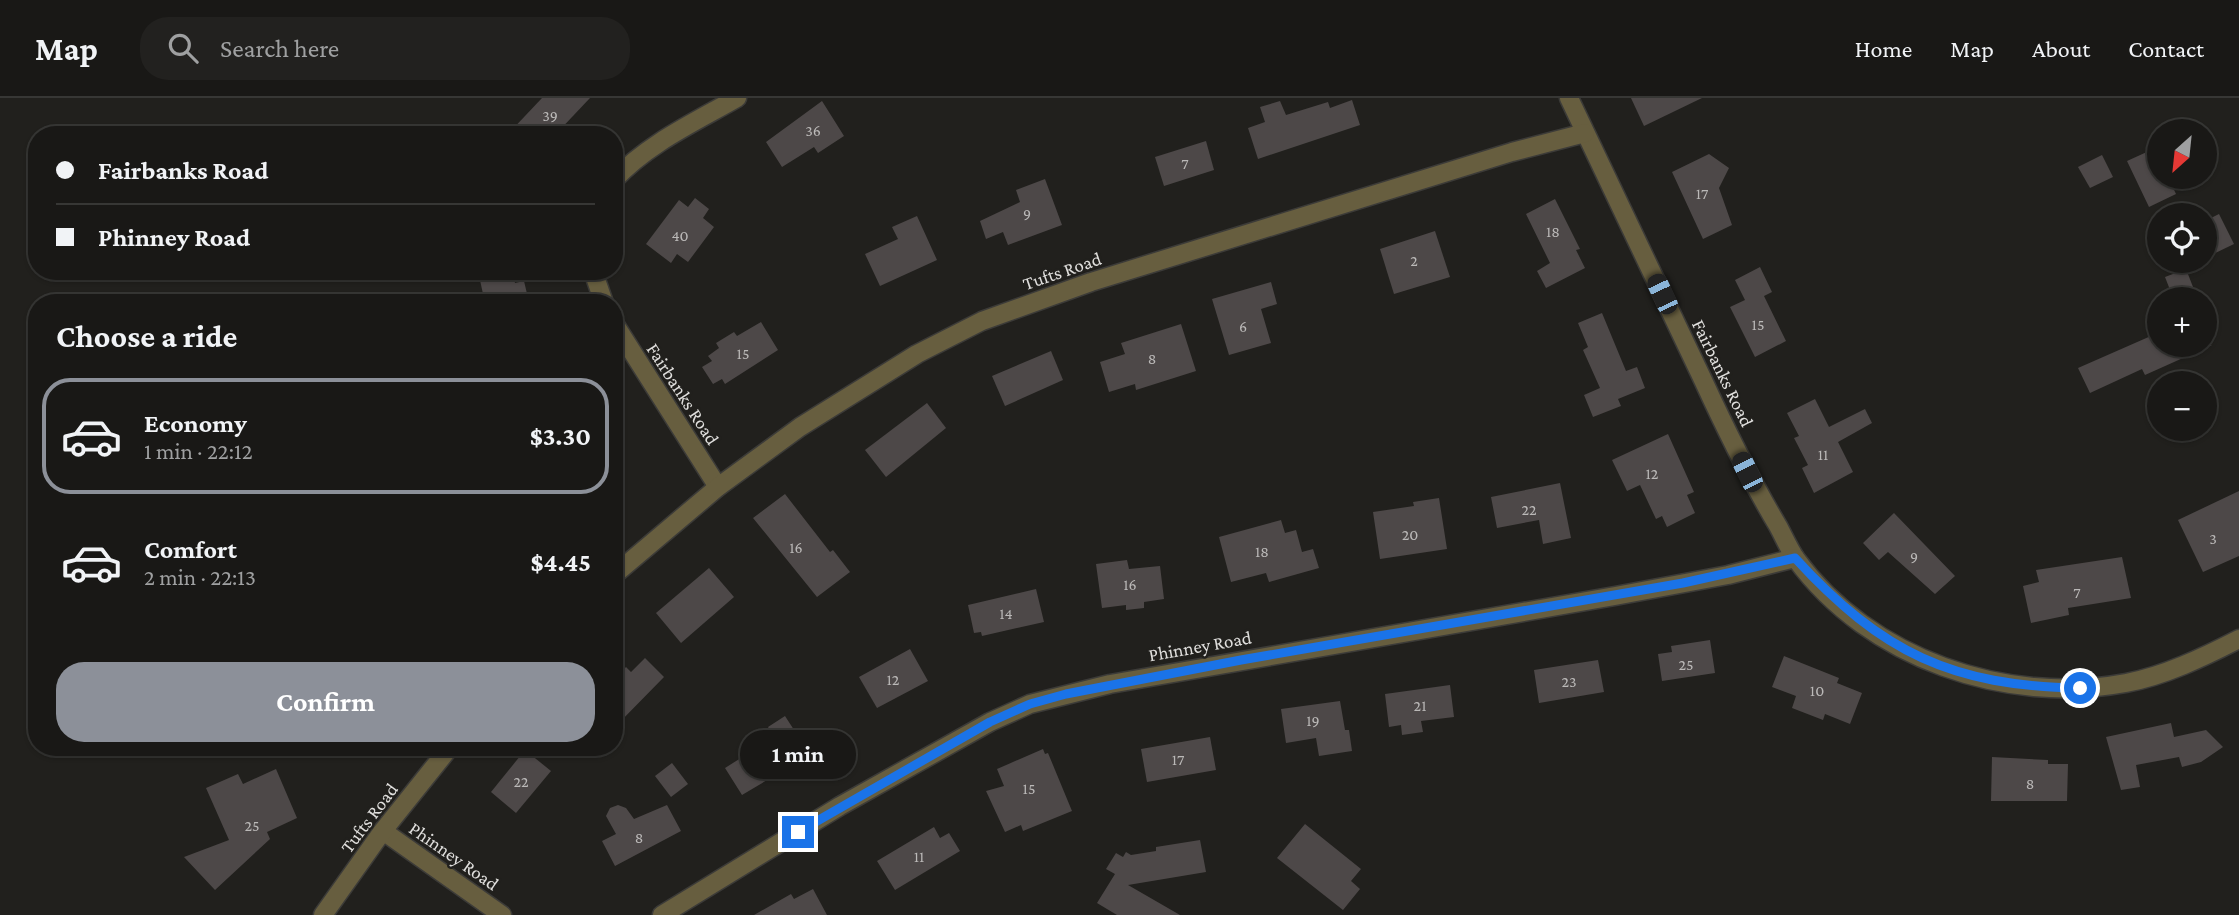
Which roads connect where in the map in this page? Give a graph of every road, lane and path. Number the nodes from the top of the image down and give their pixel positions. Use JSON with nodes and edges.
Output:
{"nodes":[{"id":1,"x":737,"y":98,"type":"edge"},
{"id":2,"x":1569,"y":98,"type":"edge"},
{"id":3,"x":1585,"y":133,"type":"junction"},
{"id":4,"x":623,"y":170,"type":"edge"},
{"id":5,"x":623,"y":337,"type":"edge"},
{"id":6,"x":718,"y":487,"type":"junction"},
{"id":7,"x":1795,"y":558,"type":"junction"},
{"id":8,"x":623,"y":567,"type":"edge"},
{"id":9,"x":2239,"y":639,"type":"edge"},
{"id":10,"x":443,"y":756,"type":"edge"},
{"id":11,"x":383,"y":831,"type":"junction"},
{"id":12,"x":323,"y":915,"type":"edge"},
{"id":13,"x":502,"y":915,"type":"edge"},
{"id":14,"x":662,"y":915,"type":"edge"}],
"edges":[{"from":1,"to":4,"type":"street"},
{"from":2,"to":3,"type":"street","name":"Fairbanks Road"},
{"from":3,"to":6,"type":"street","name":"Tufts Road"},
{"from":3,"to":7,"type":"street","name":"Fairbanks Road"},
{"from":5,"to":6,"type":"street","name":"Fairbanks Road"},
{"from":6,"to":8,"type":"street","name":"Tufts Road"},
{"from":7,"to":9,"type":"street","name":"Fairbanks Road"},
{"from":7,"to":14,"type":"street","name":"Phinney Road"},
{"from":10,"to":11,"type":"street","name":"Tufts Road"},
{"from":11,"to":12,"type":"street","name":"Tufts Road"},
{"from":11,"to":13,"type":"street","name":"Phinney Road"}]}
